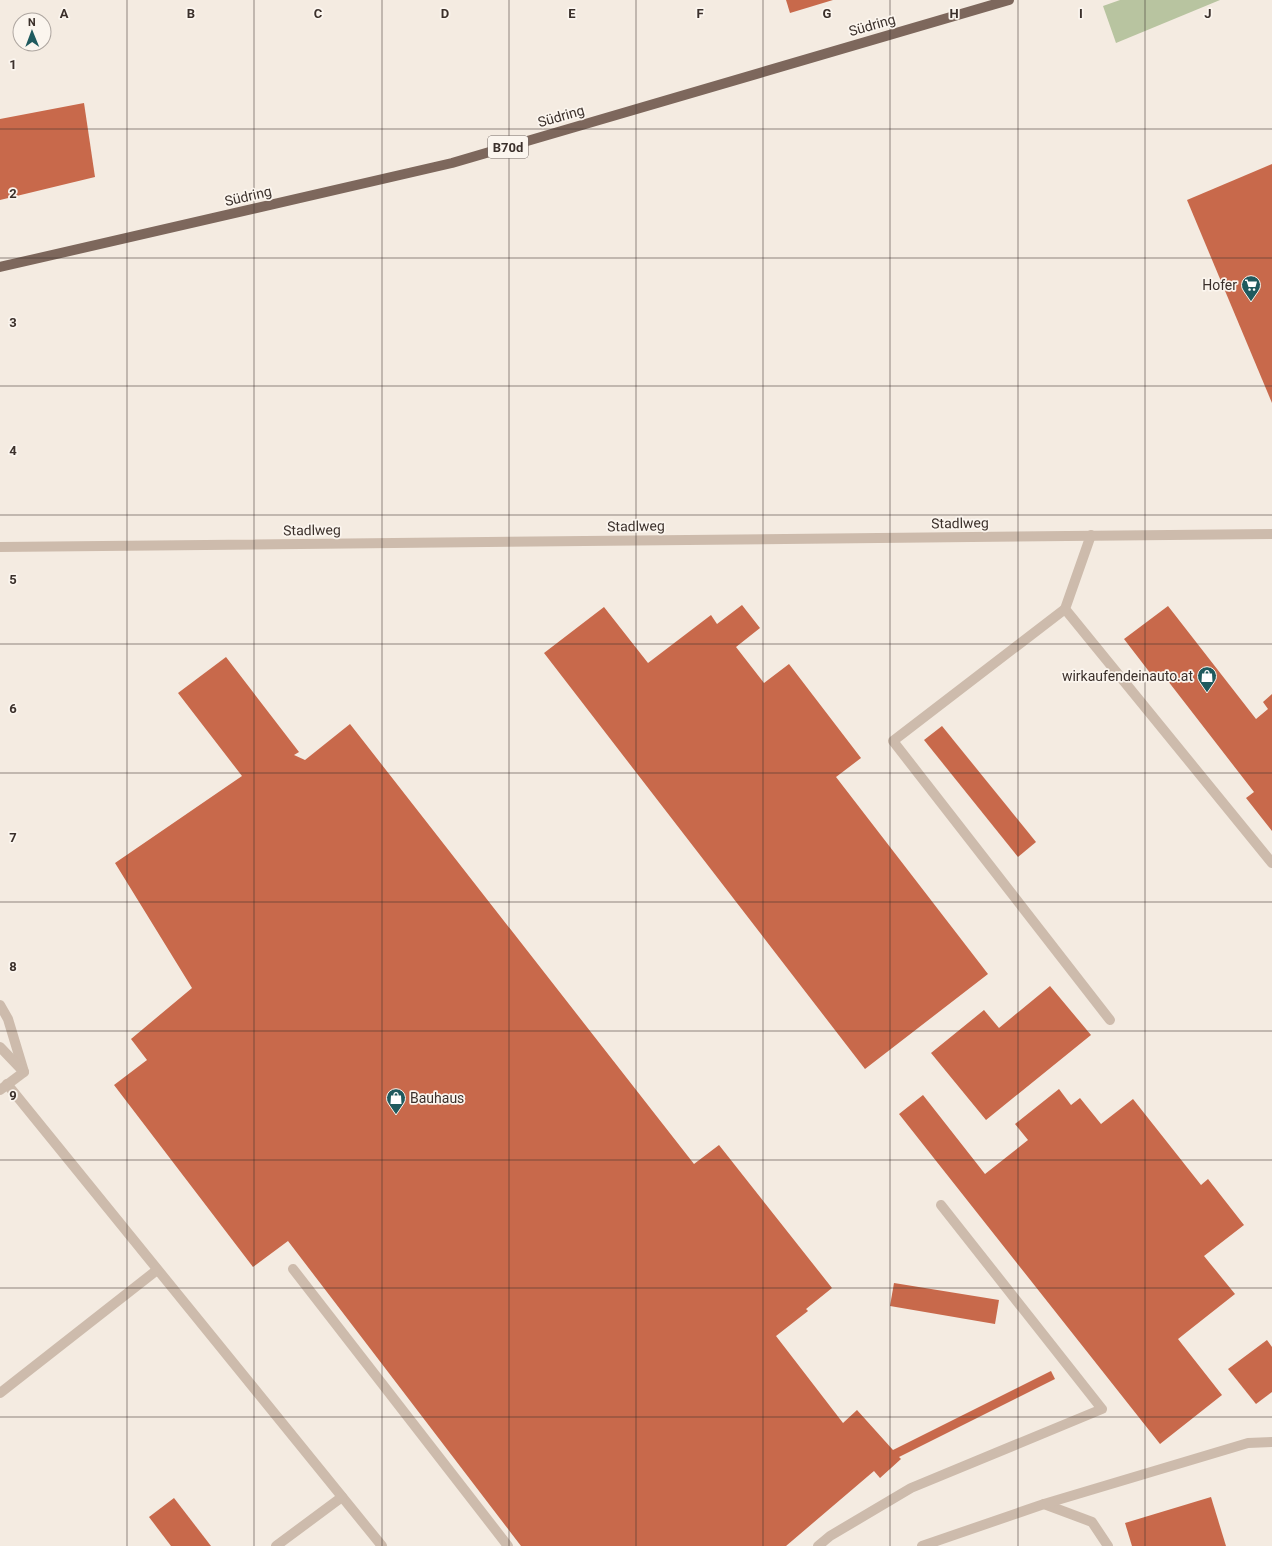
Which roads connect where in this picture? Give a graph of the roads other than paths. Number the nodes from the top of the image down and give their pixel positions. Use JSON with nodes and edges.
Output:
{"nodes":[{"id":1,"x":1009,"y":0,"type":"edge"},
{"id":2,"x":0,"y":267,"type":"edge"},
{"id":3,"x":1272,"y":534,"type":"edge"},
{"id":4,"x":1091,"y":535,"type":"junction"},
{"id":5,"x":0,"y":547,"type":"edge"},
{"id":6,"x":1064,"y":609,"type":"junction"},
{"id":7,"x":1272,"y":863,"type":"edge"},
{"id":8,"x":0,"y":1005,"type":"edge"},
{"id":9,"x":1110,"y":1020,"type":"dead end"},
{"id":10,"x":0,"y":1047,"type":"edge"},
{"id":11,"x":24,"y":1072,"type":"junction"},
{"id":12,"x":4,"y":1087,"type":"edge"},
{"id":13,"x":941,"y":1205,"type":"dead end"},
{"id":14,"x":293,"y":1269,"type":"dead end"},
{"id":15,"x":157,"y":1270,"type":"junction"},
{"id":16,"x":0,"y":1393,"type":"edge"},
{"id":17,"x":1272,"y":1442,"type":"edge"},
{"id":18,"x":342,"y":1498,"type":"junction"},
{"id":19,"x":1044,"y":1504,"type":"junction"},
{"id":20,"x":276,"y":1546,"type":"edge"},
{"id":21,"x":382,"y":1546,"type":"edge"},
{"id":22,"x":508,"y":1546,"type":"edge"},
{"id":23,"x":818,"y":1546,"type":"edge"},
{"id":24,"x":922,"y":1546,"type":"edge"},
{"id":25,"x":1108,"y":1546,"type":"edge"}],
"edges":[{"from":1,"to":2,"type":"main road","name":"Südring","number":"B70d"},
{"from":3,"to":4,"type":"street","name":"Stadlweg"},
{"from":4,"to":5,"type":"street","name":"Stadlweg"},
{"from":4,"to":6,"type":"street"},
{"from":6,"to":7,"type":"street"},
{"from":6,"to":9,"type":"street"},
{"from":8,"to":11,"type":"street"},
{"from":10,"to":11,"type":"street"},
{"from":11,"to":12,"type":"street"},
{"from":12,"to":15,"type":"street"},
{"from":13,"to":23,"type":"street"},
{"from":14,"to":22,"type":"street"},
{"from":15,"to":16,"type":"street"},
{"from":15,"to":18,"type":"street"},
{"from":17,"to":19,"type":"street"},
{"from":18,"to":20,"type":"street"},
{"from":18,"to":21,"type":"street"},
{"from":19,"to":24,"type":"street"},
{"from":19,"to":25,"type":"street"}]}
